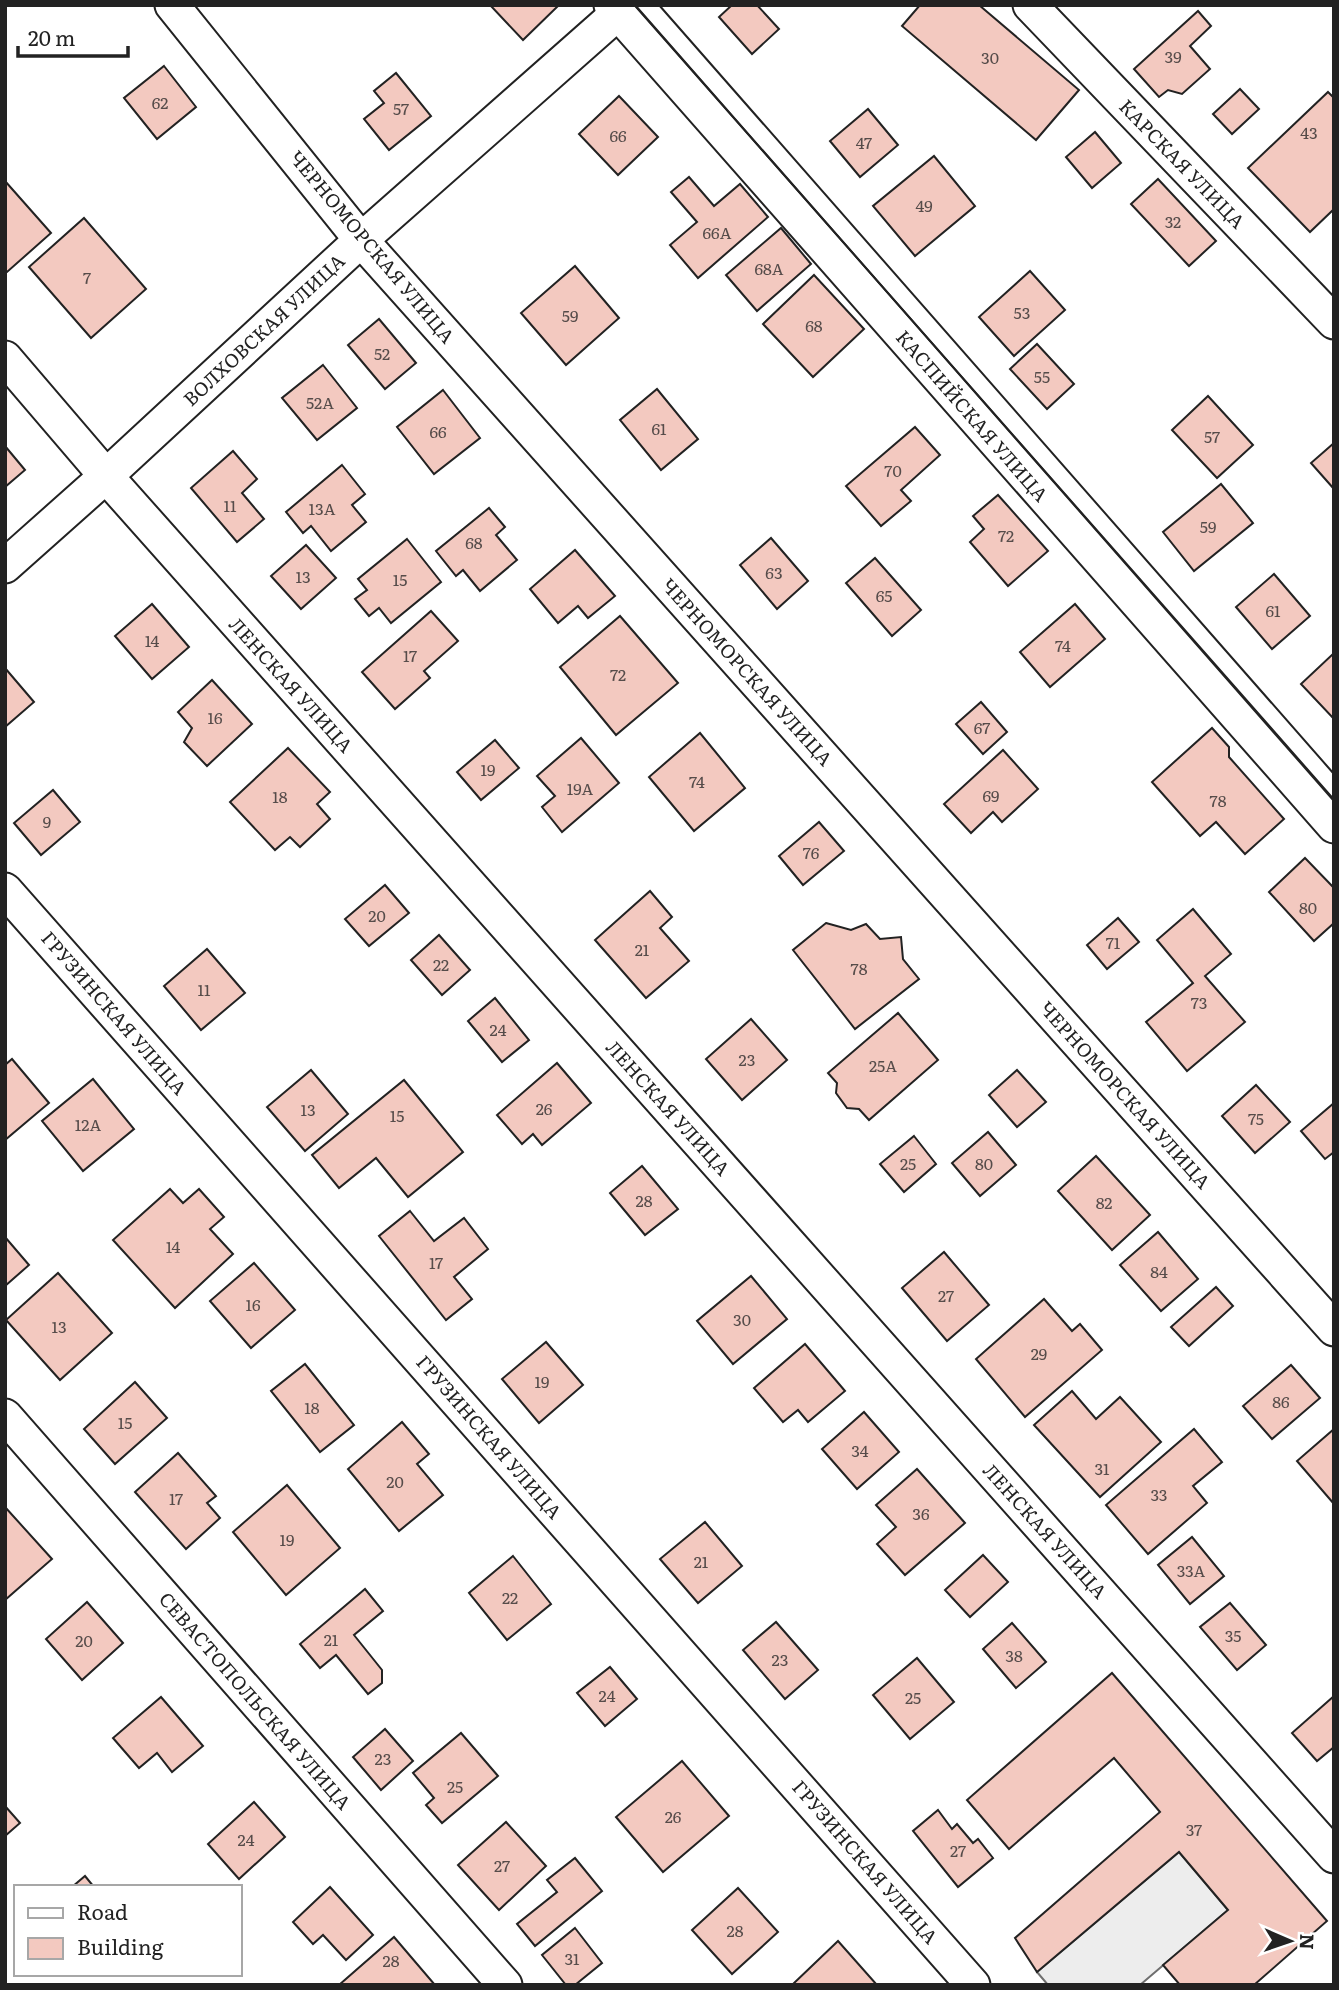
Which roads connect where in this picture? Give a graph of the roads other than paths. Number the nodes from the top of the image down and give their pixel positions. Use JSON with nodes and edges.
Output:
{"nodes":[{"id":1,"x":172,"y":5,"type":"edge"},
{"id":2,"x":1030,"y":5,"type":"edge"},
{"id":3,"x":614,"y":9,"type":"edge"},
{"id":4,"x":361,"y":240,"type":"junction"},
{"id":5,"x":1334,"y":322,"type":"edge"},
{"id":6,"x":5,"y":358,"type":"edge"},
{"id":7,"x":106,"y":477,"type":"junction"},
{"id":8,"x":5,"y":566,"type":"edge"},
{"id":9,"x":1334,"y":826,"type":"edge"},
{"id":10,"x":5,"y":890,"type":"edge"},
{"id":11,"x":1334,"y":1329,"type":"edge"},
{"id":12,"x":5,"y":1416,"type":"edge"},
{"id":13,"x":1334,"y":1856,"type":"edge"},
{"id":14,"x":505,"y":1985,"type":"edge"},
{"id":15,"x":973,"y":1985,"type":"edge"}],
"edges":[{"from":1,"to":4,"type":"street","name":"ЧЕРНОМОРСКАЯ УЛИЦА"},
{"from":2,"to":5,"type":"street","name":"КАРСКАЯ УЛИЦА"},
{"from":3,"to":4,"type":"street","name":"ВОЛХОВСКАЯ УЛИЦА"},
{"from":3,"to":9,"type":"street","name":"КАСПИЙСКАЯ УЛИЦА"},
{"from":4,"to":7,"type":"street","name":"ВОЛХОВСКАЯ УЛИЦА"},
{"from":4,"to":11,"type":"street","name":"ЧЕРНОМОРСКАЯ УЛИЦА"},
{"from":6,"to":7,"type":"street","name":"ЛЕНСКАЯ УЛИЦА"},
{"from":7,"to":8,"type":"street","name":"ВОЛХОВСКАЯ УЛИЦА"},
{"from":7,"to":13,"type":"street","name":"ЛЕНСКАЯ УЛИЦА"},
{"from":10,"to":15,"type":"street","name":"ГРУЗИНСКАЯ УЛИЦА"},
{"from":12,"to":14,"type":"street","name":"СЕВАСТОПОЛЬСКАЯ УЛИЦА"}]}
